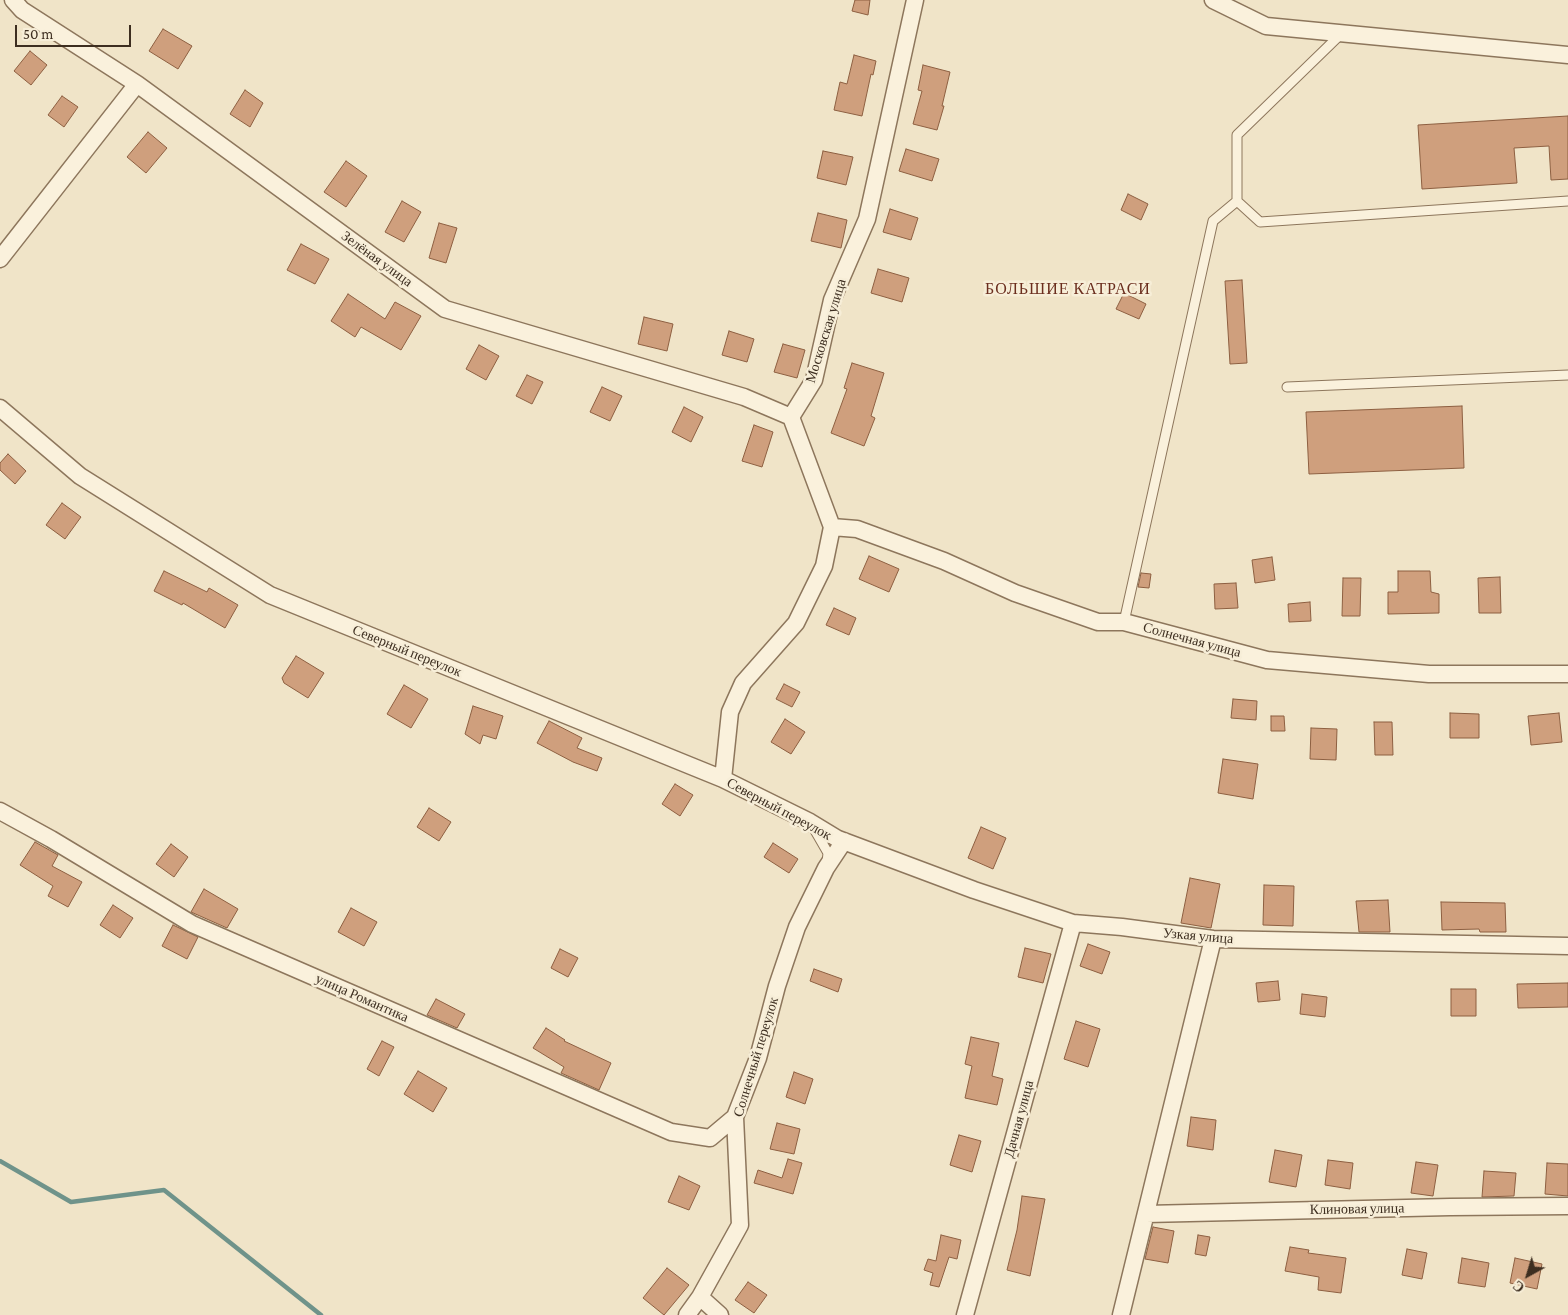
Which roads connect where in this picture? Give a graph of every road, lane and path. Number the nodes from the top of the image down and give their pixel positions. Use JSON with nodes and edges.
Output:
{"nodes":[{"id":1,"x":13,"y":0,"type":"edge"},
{"id":2,"x":915,"y":0,"type":"edge"},
{"id":3,"x":1213,"y":0,"type":"edge"},
{"id":4,"x":1341,"y":34,"type":"junction"},
{"id":5,"x":1568,"y":55,"type":"edge"},
{"id":6,"x":137,"y":84,"type":"junction"},
{"id":7,"x":1568,"y":200,"type":"edge"},
{"id":8,"x":1237,"y":201,"type":"junction"},
{"id":9,"x":0,"y":259,"type":"edge"},
{"id":10,"x":1568,"y":375,"type":"edge"},
{"id":11,"x":1288,"y":387,"type":"dead end"},
{"id":12,"x":0,"y":408,"type":"edge"},
{"id":13,"x":792,"y":417,"type":"junction"},
{"id":14,"x":832,"y":527,"type":"junction"},
{"id":15,"x":1124,"y":622,"type":"junction"},
{"id":16,"x":1568,"y":674,"type":"edge"},
{"id":17,"x":722,"y":778,"type":"junction"},
{"id":18,"x":0,"y":811,"type":"edge"},
{"id":19,"x":810,"y":822,"type":"junction"},
{"id":20,"x":844,"y":841,"type":"junction"},
{"id":21,"x":826,"y":868,"type":"junction"},
{"id":22,"x":1073,"y":923,"type":"junction"},
{"id":23,"x":1213,"y":939,"type":"junction"},
{"id":24,"x":1568,"y":946,"type":"edge"},
{"id":25,"x":735,"y":1117,"type":"junction"},
{"id":26,"x":1568,"y":1206,"type":"edge"},
{"id":27,"x":1146,"y":1214,"type":"junction"},
{"id":28,"x":693,"y":1306,"type":"edge"},
{"id":29,"x":720,"y":1315,"type":"edge"},
{"id":30,"x":965,"y":1315,"type":"edge"},
{"id":31,"x":1121,"y":1315,"type":"edge"}],
"edges":[{"from":1,"to":6,"type":"street","name":"Зелёная улица"},
{"from":2,"to":13,"type":"street","name":"Московская улица"},
{"from":3,"to":4,"type":"street"},
{"from":4,"to":5,"type":"street"},
{"from":4,"to":8,"type":"lane"},
{"from":6,"to":9,"type":"street"},
{"from":6,"to":13,"type":"street","name":"Зелёная улица"},
{"from":7,"to":8,"type":"lane"},
{"from":8,"to":15,"type":"lane"},
{"from":10,"to":11,"type":"lane"},
{"from":12,"to":17,"type":"street","name":"Северный переулок"},
{"from":13,"to":14,"type":"street"},
{"from":14,"to":15,"type":"street","name":"Солнечная улица"},
{"from":14,"to":17,"type":"street"},
{"from":15,"to":16,"type":"street","name":"Солнечная улица"},
{"from":17,"to":19,"type":"street","name":"Северный переулок"},
{"from":18,"to":25,"type":"street","name":"улица Романтика"},
{"from":19,"to":20,"type":"street","name":"Северный переулок"},
{"from":19,"to":21,"type":"lane"},
{"from":20,"to":21,"type":"street","name":"Солнечный переулок"},
{"from":20,"to":22,"type":"street","name":"Узкая улица"},
{"from":21,"to":25,"type":"street","name":"Солнечный переулок"},
{"from":22,"to":23,"type":"street","name":"Узкая улица"},
{"from":22,"to":30,"type":"street","name":"Дачная улица"},
{"from":23,"to":24,"type":"street","name":"Узкая улица"},
{"from":23,"to":27,"type":"street"},
{"from":25,"to":28,"type":"street","name":"Солнечный переулок"},
{"from":26,"to":27,"type":"street","name":"Клиновая улица"},
{"from":27,"to":31,"type":"street"},
{"from":28,"to":29,"type":"street"}]}
